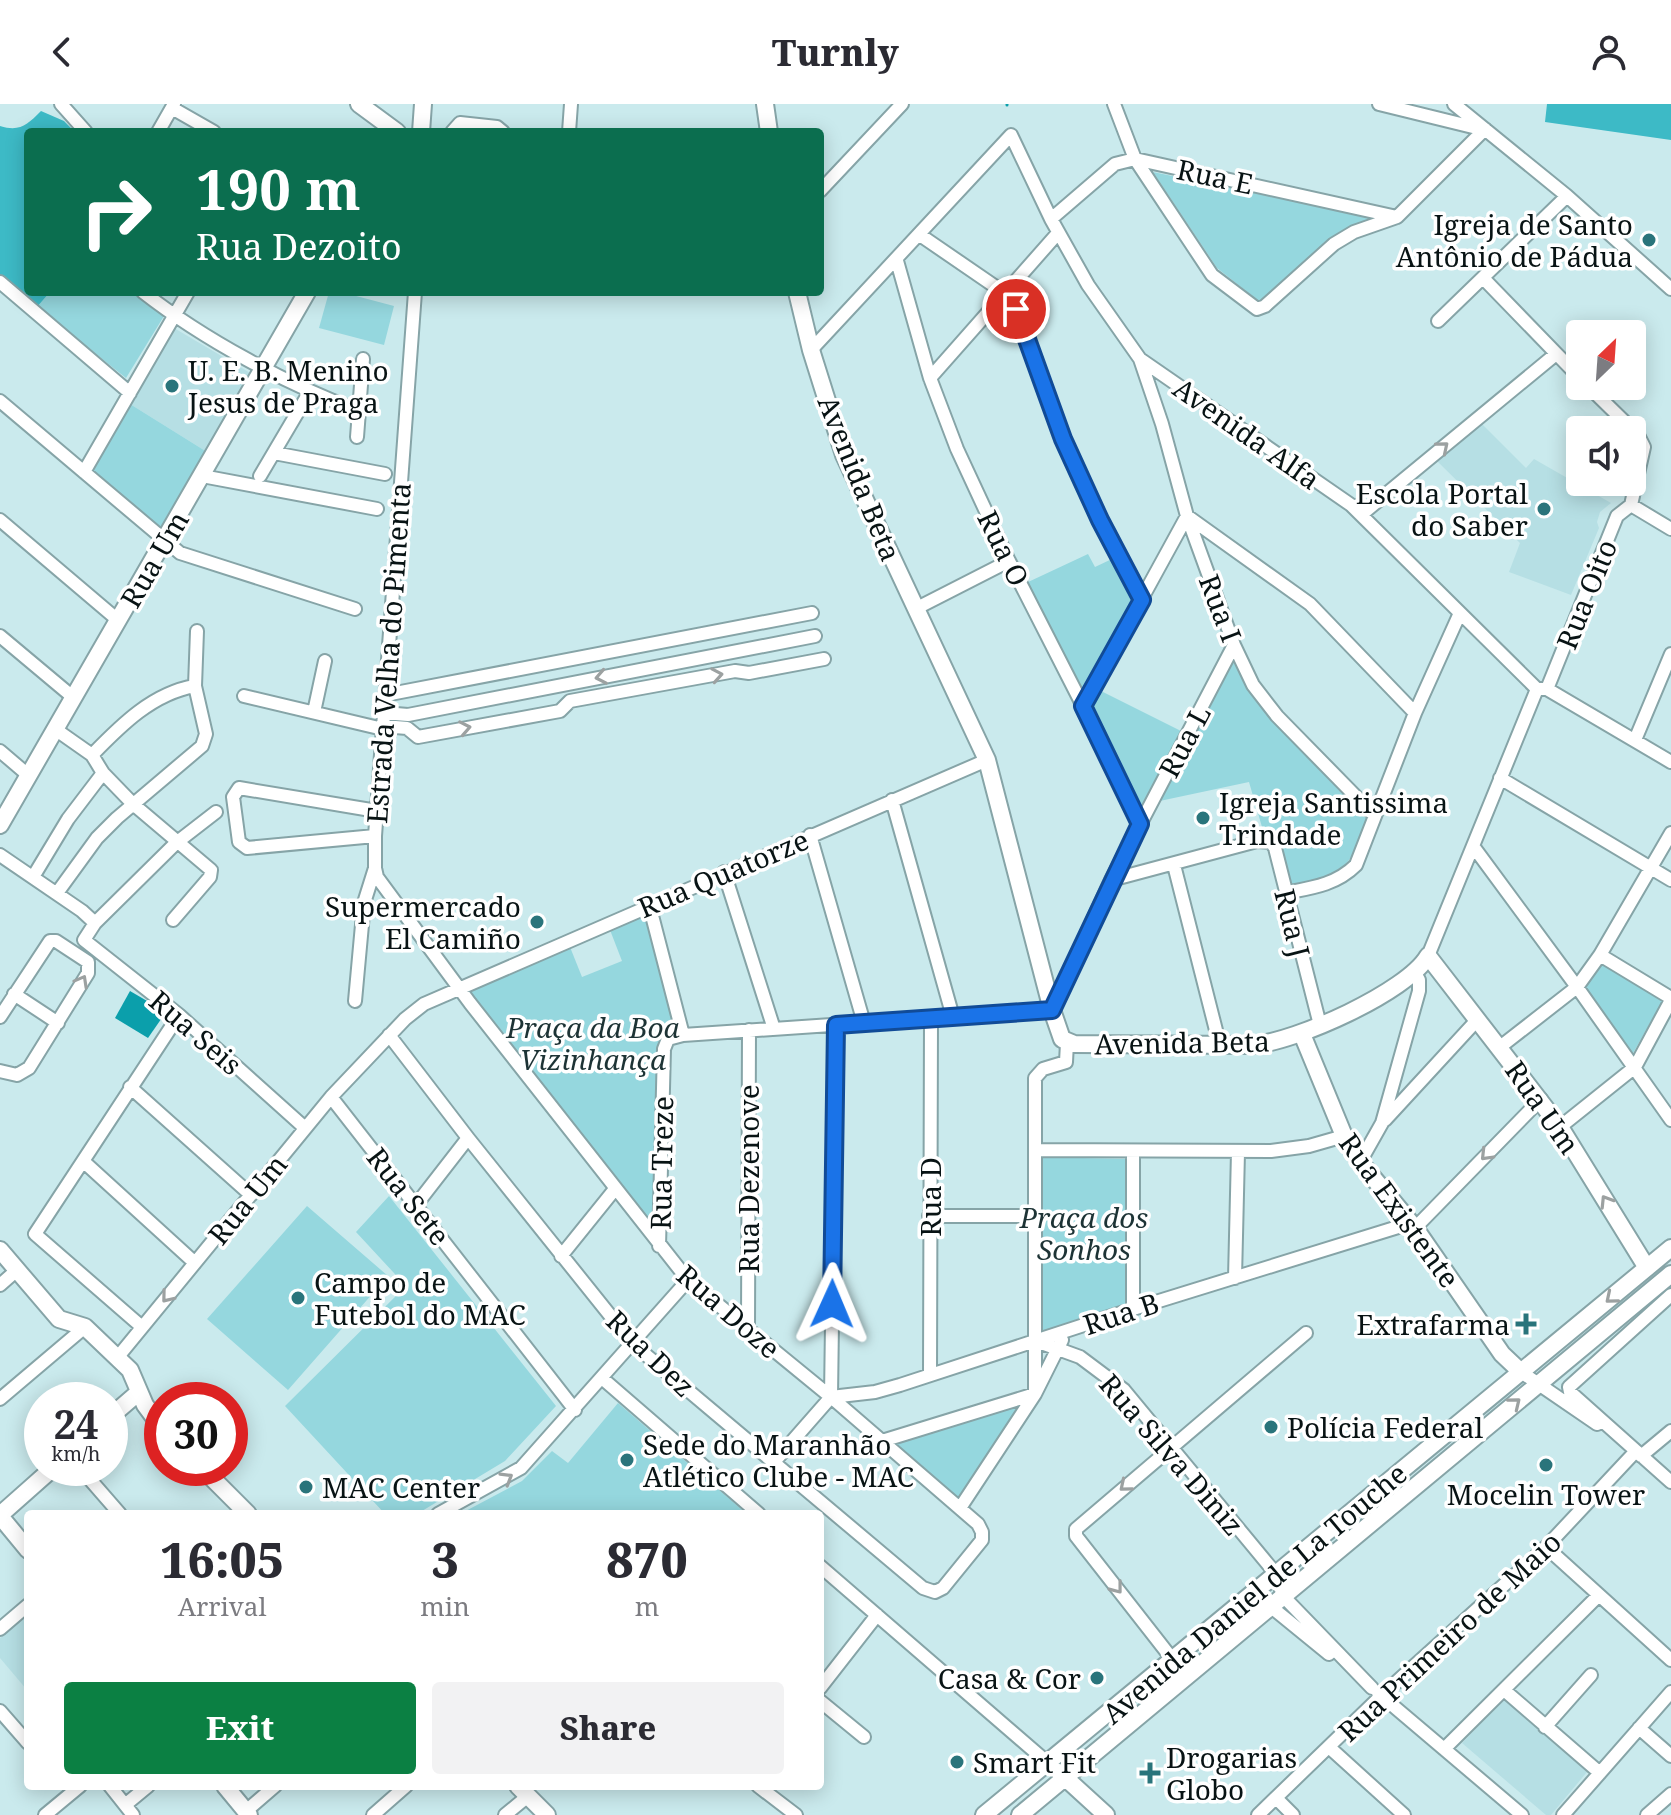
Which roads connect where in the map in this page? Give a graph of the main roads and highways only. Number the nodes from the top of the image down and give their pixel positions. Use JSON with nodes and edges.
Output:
{"nodes":[{"id":1,"x":359,"y":104,"type":"edge"},
{"id":2,"x":423,"y":104,"type":"edge"},
{"id":3,"x":765,"y":104,"type":"edge"},
{"id":4,"x":392,"y":128,"type":"edge"},
{"id":5,"x":421,"y":128,"type":"edge"},
{"id":6,"x":768,"y":128,"type":"edge"},
{"id":7,"x":305,"y":296,"type":"edge"},
{"id":8,"x":798,"y":296,"type":"edge"},
{"id":9,"x":0,"y":825,"type":"edge"},
{"id":10,"x":1428,"y":956,"type":"joint"},
{"id":11,"x":1302,"y":1034,"type":"junction"},
{"id":12,"x":1671,"y":1248,"type":"edge"},
{"id":13,"x":0,"y":1250,"type":"edge"},
{"id":14,"x":1647,"y":1268,"type":"junction"},
{"id":15,"x":1671,"y":1274,"type":"edge"},
{"id":16,"x":1521,"y":1372,"type":"junction"},
{"id":17,"x":139,"y":1392,"type":"junction"},
{"id":18,"x":128,"y":1401,"type":"edge"},
{"id":19,"x":144,"y":1403,"type":"edge"},
{"id":20,"x":33,"y":1486,"type":"edge"},
{"id":21,"x":220,"y":1486,"type":"edge"},
{"id":22,"x":244,"y":1510,"type":"edge"},
{"id":23,"x":0,"y":1516,"type":"edge"},
{"id":24,"x":24,"y":1545,"type":"edge"},
{"id":25,"x":1259,"y":1589,"type":"junction"},
{"id":26,"x":1276,"y":1601,"type":"junction"},
{"id":27,"x":1048,"y":1763,"type":"junction"},
{"id":28,"x":1065,"y":1777,"type":"junction"},
{"id":29,"x":228,"y":1790,"type":"edge"},
{"id":30,"x":523,"y":1791,"type":"edge"},
{"id":31,"x":248,"y":1813,"type":"edge"},
{"id":32,"x":547,"y":1815,"type":"edge"},
{"id":33,"x":984,"y":1815,"type":"edge"},
{"id":34,"x":1020,"y":1815,"type":"edge"},
{"id":35,"x":1106,"y":1815,"type":"edge"}],
"edges":[{"from":1,"to":4,"type":"main road"},
{"from":2,"to":5,"type":"main road"},
{"from":3,"to":6,"type":"main road"},
{"from":7,"to":9,"type":"main road","name":"Rua Um"},
{"from":8,"to":11,"type":"main road","name":"Avenida Beta"},
{"from":10,"to":11,"type":"main road","name":"Avenida Beta"},
{"from":14,"to":10,"type":"main road","name":"Rua Um","one_way":true},
{"from":11,"to":16,"type":"main road","name":"Rua Existente"},
{"from":12,"to":14,"type":"main road","name":"Avenida Daniel de La Touche"},
{"from":13,"to":17,"type":"main road"},
{"from":14,"to":16,"type":"main road","name":"Avenida Daniel de La Touche","one_way":true},
{"from":26,"to":15,"type":"main road","name":"Avenida Daniel de La Touche","one_way":true},
{"from":16,"to":25,"type":"main road","name":"Avenida Daniel de La Touche"},
{"from":17,"to":18,"type":"main road"},
{"from":17,"to":19,"type":"main road"},
{"from":20,"to":23,"type":"main road"},
{"from":21,"to":22,"type":"main road"},
{"from":23,"to":24,"type":"main road"},
{"from":25,"to":26,"type":"main road"},
{"from":25,"to":27,"type":"main road","name":"Avenida Daniel de La Touche"},
{"from":26,"to":28,"type":"main road","name":"Avenida Daniel de La Touche"},
{"from":27,"to":28,"type":"main road"},
{"from":27,"to":33,"type":"main road","name":"Avenida Daniel de La Touche"},
{"from":28,"to":34,"type":"main road","name":"Avenida Daniel de La Touche"},
{"from":28,"to":35,"type":"main road"},
{"from":29,"to":31,"type":"main road"},
{"from":30,"to":32,"type":"main road"}]}
